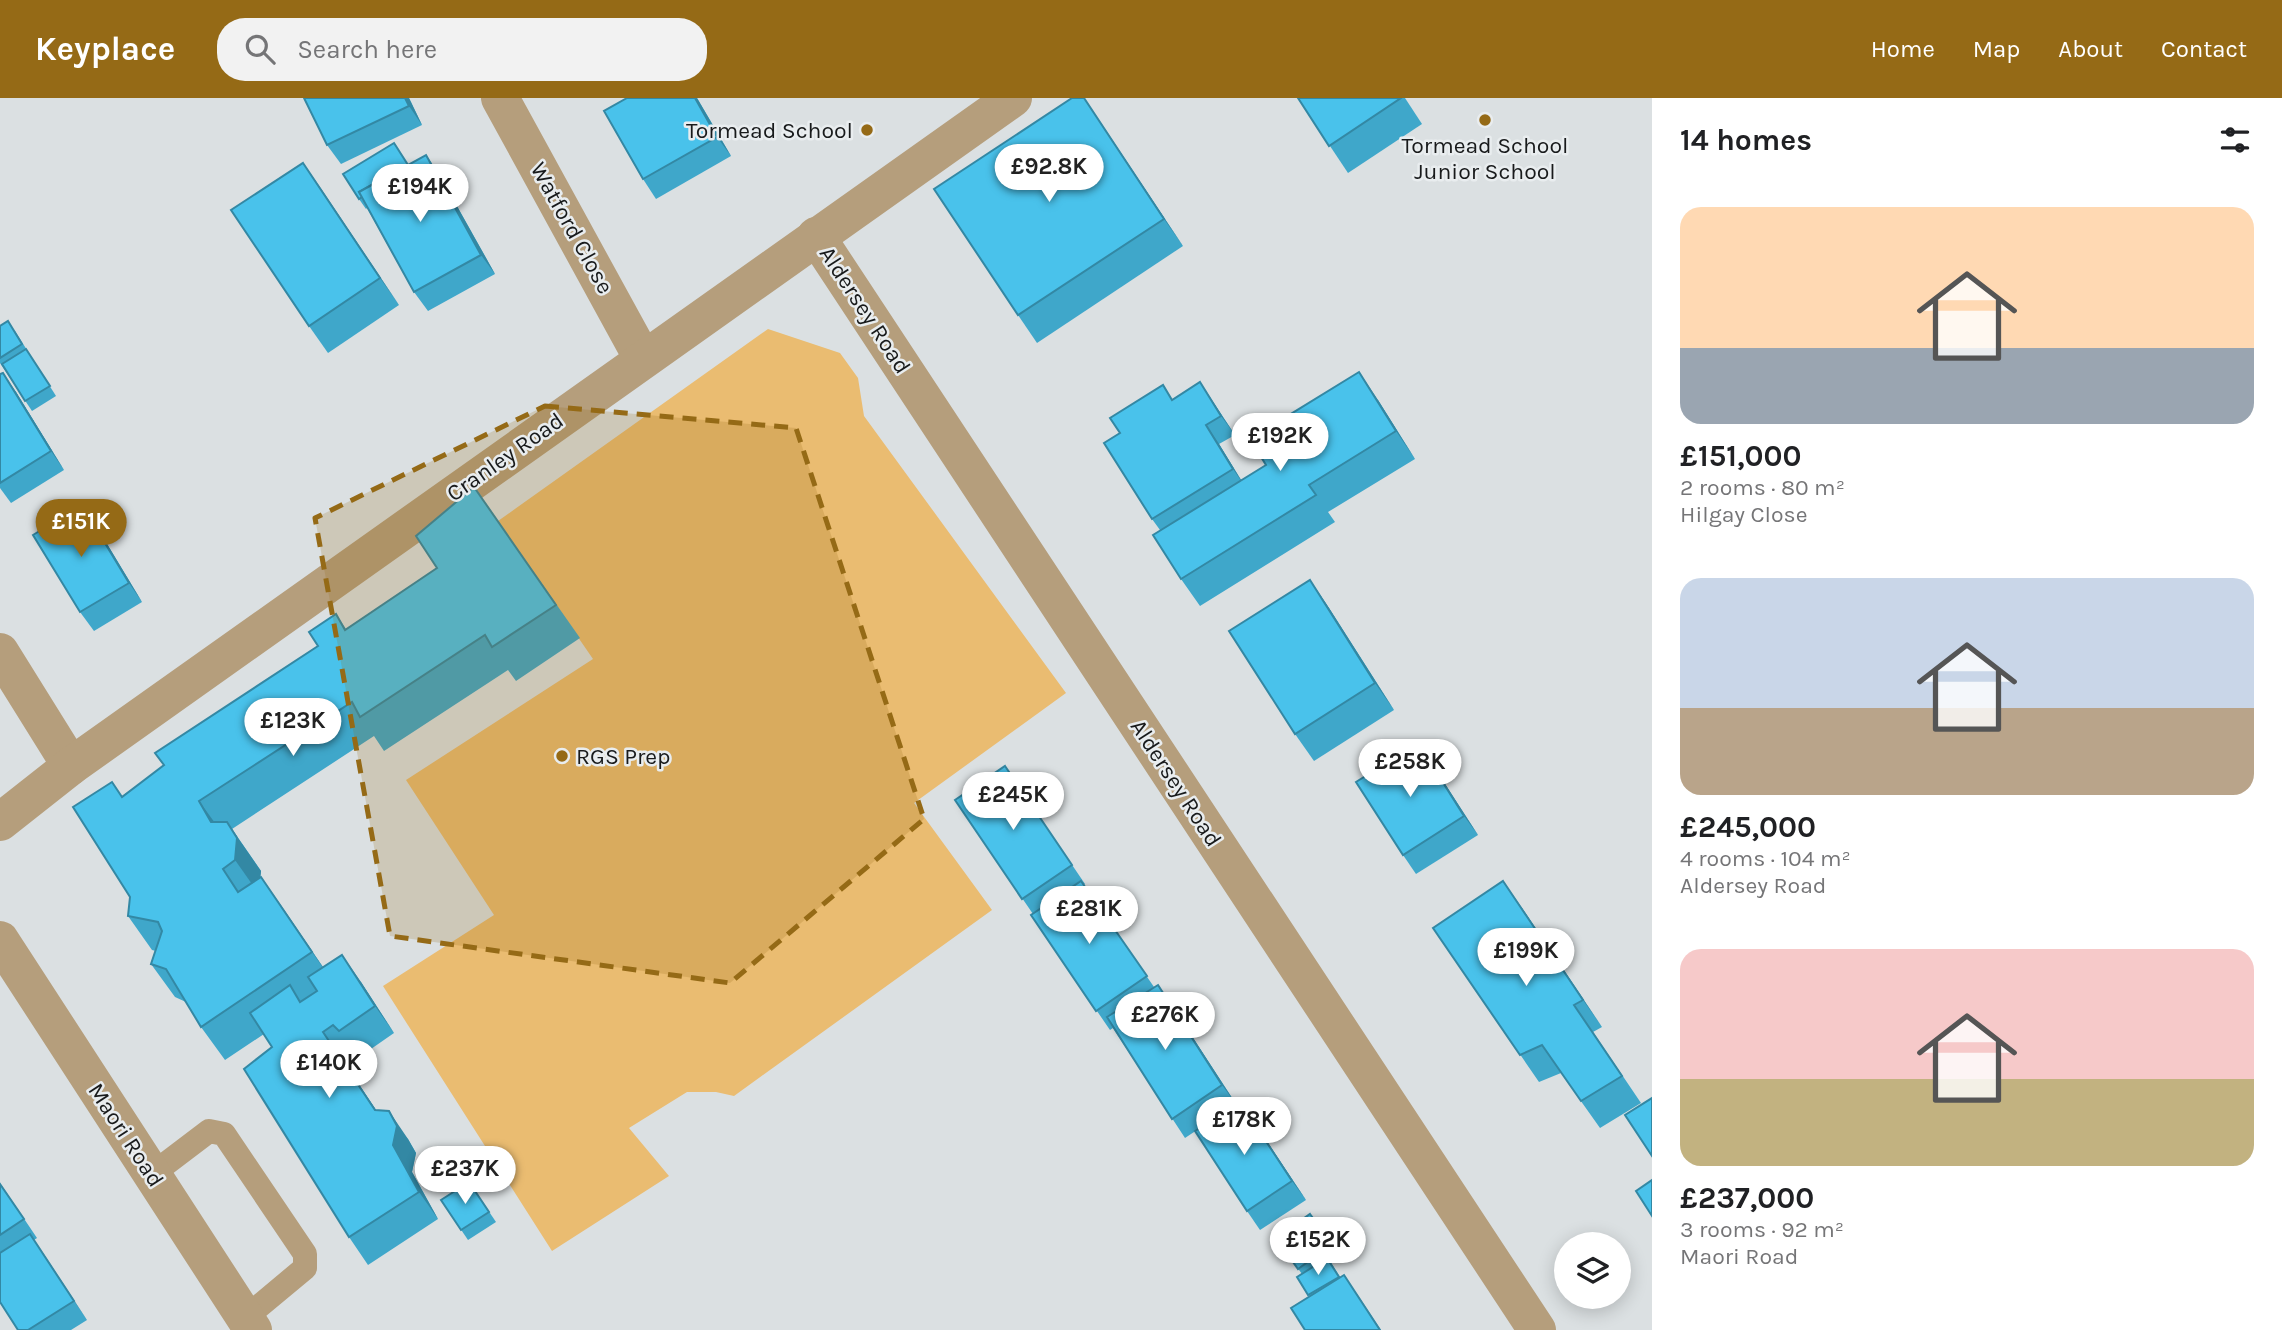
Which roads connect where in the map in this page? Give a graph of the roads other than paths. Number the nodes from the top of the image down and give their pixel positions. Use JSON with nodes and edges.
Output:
{"nodes":[{"id":1,"x":500,"y":98,"type":"edge"},
{"id":2,"x":1013,"y":98,"type":"edge"},
{"id":3,"x":816,"y":236,"type":"junction"},
{"id":4,"x":643,"y":359,"type":"junction"},
{"id":5,"x":0,"y":652,"type":"edge"},
{"id":6,"x":71,"y":766,"type":"junction"},
{"id":7,"x":0,"y":822,"type":"edge"},
{"id":8,"x":0,"y":940,"type":"edge"},
{"id":9,"x":151,"y":1175,"type":"junction"},
{"id":10,"x":249,"y":1324,"type":"edge"},
{"id":11,"x":1536,"y":1330,"type":"edge"}],
"edges":[{"from":1,"to":4,"type":"street","name":"Watford Close"},
{"from":2,"to":3,"type":"street","name":"Cranley Road"},
{"from":3,"to":4,"type":"street","name":"Cranley Road"},
{"from":3,"to":11,"type":"street","name":"Aldersey Road"},
{"from":4,"to":6,"type":"street","name":"Cranley Road"},
{"from":5,"to":6,"type":"street"},
{"from":6,"to":7,"type":"street","name":"Cranley Road"},
{"from":8,"to":9,"type":"street","name":"Maori Road"},
{"from":9,"to":10,"type":"street","name":"Maori Road"},
{"from":9,"to":10,"type":"lane"}]}
